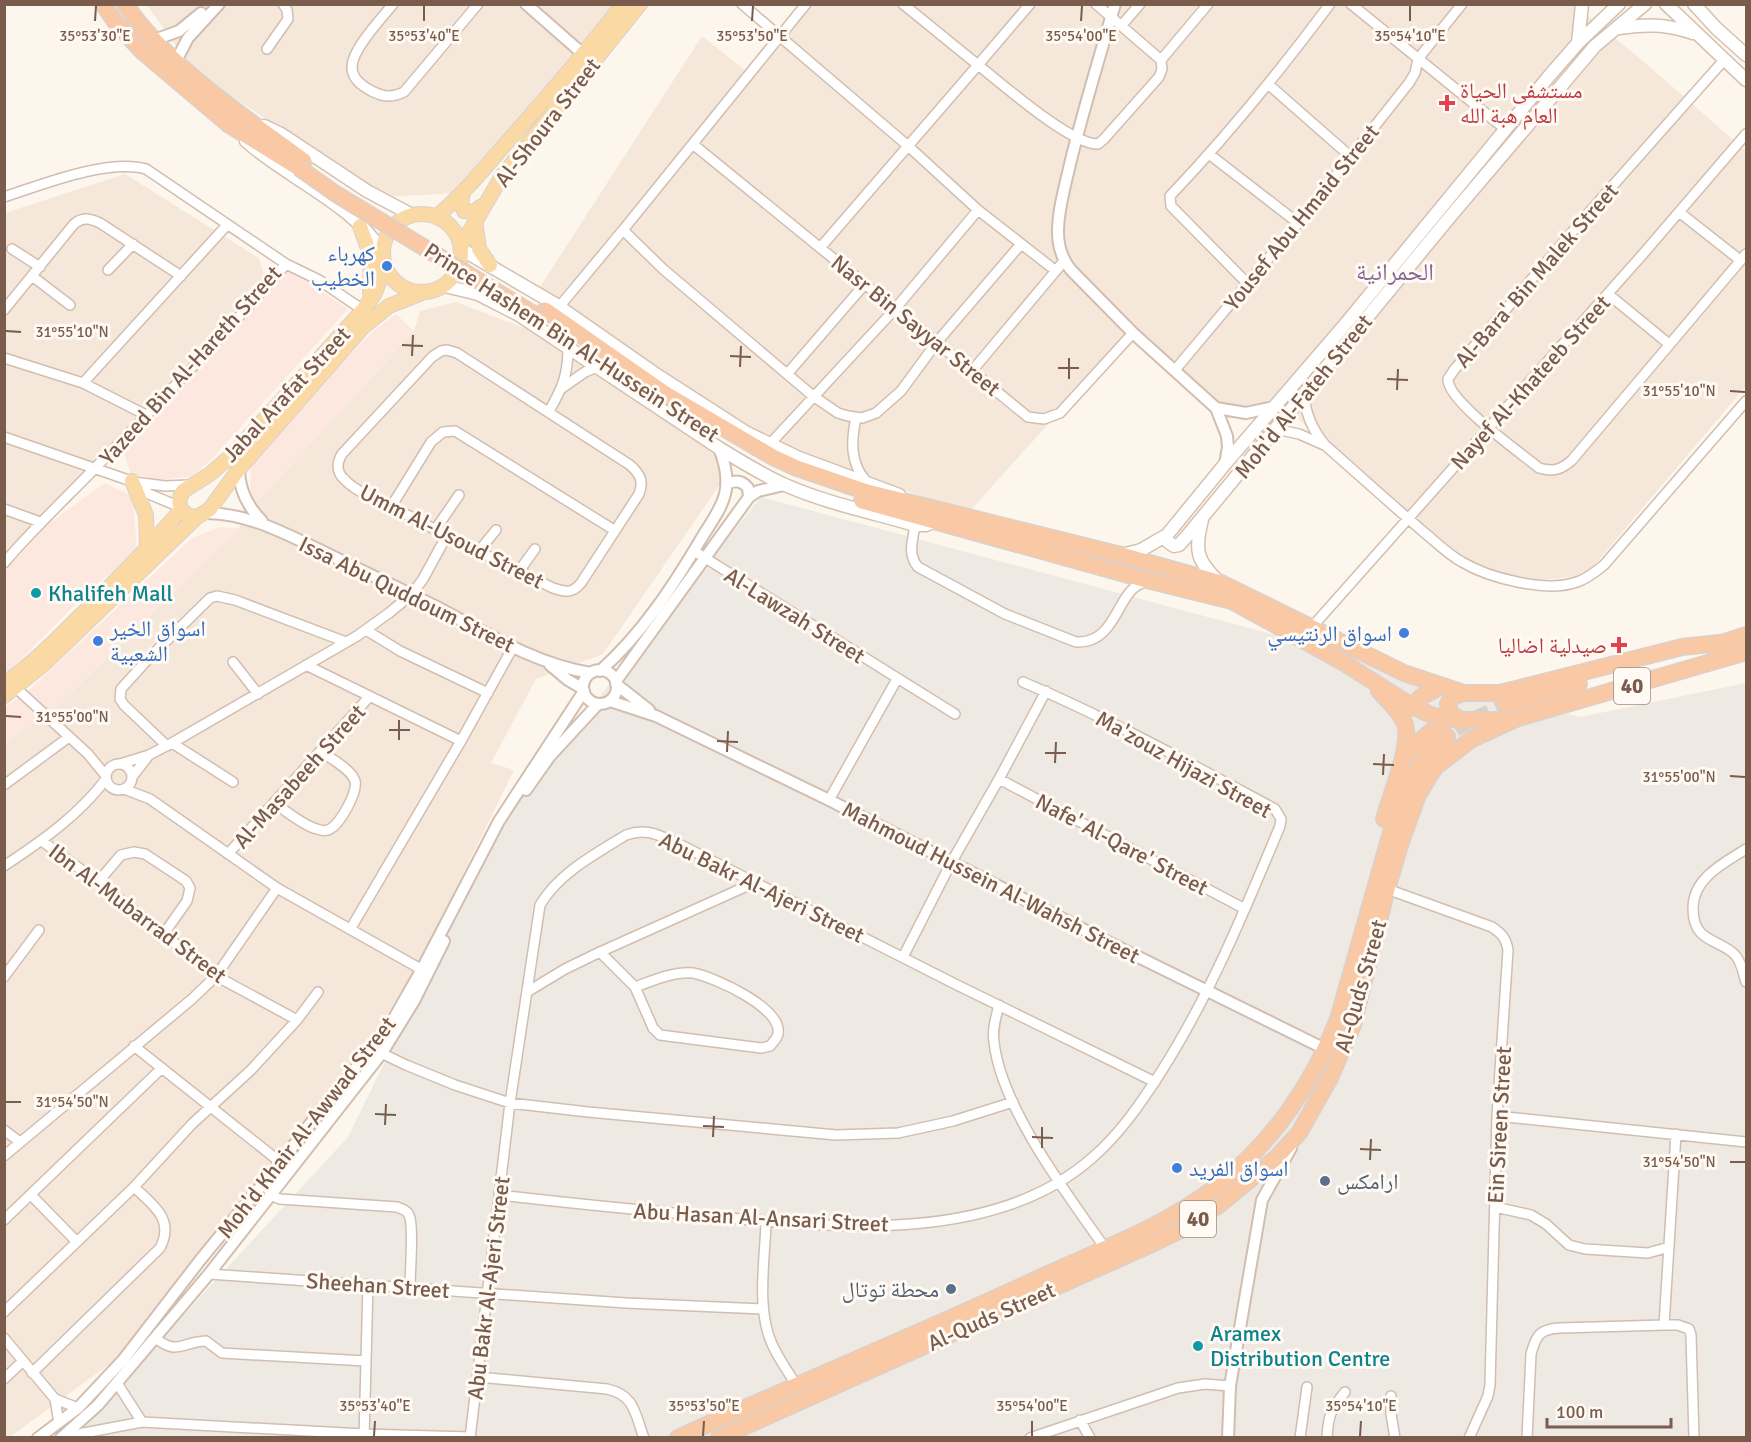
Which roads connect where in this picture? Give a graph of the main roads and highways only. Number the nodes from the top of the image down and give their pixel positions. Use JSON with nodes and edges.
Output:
{"nodes":[{"id":1,"x":103,"y":4,"type":"edge"},
{"id":2,"x":125,"y":4,"type":"edge"},
{"id":3,"x":623,"y":4,"type":"edge"},
{"id":4,"x":640,"y":4,"type":"edge"},
{"id":5,"x":1582,"y":4,"type":"edge"},
{"id":6,"x":1619,"y":4,"type":"edge"},
{"id":7,"x":1645,"y":4,"type":"edge"},
{"id":8,"x":1666,"y":4,"type":"edge"},
{"id":9,"x":1694,"y":4,"type":"edge"},
{"id":10,"x":1704,"y":4,"type":"edge"},
{"id":11,"x":1617,"y":28,"type":"junction"},
{"id":12,"x":1716,"y":28,"type":"junction"},
{"id":13,"x":1697,"y":34,"type":"junction"},
{"id":14,"x":1578,"y":42,"type":"junction"},
{"id":15,"x":1746,"y":55,"type":"edge"},
{"id":16,"x":1746,"y":80,"type":"edge"},
{"id":17,"x":240,"y":114,"type":"junction"},
{"id":18,"x":228,"y":124,"type":"junction"},
{"id":19,"x":301,"y":165,"type":"junction"},
{"id":20,"x":367,"y":191,"type":"junction"},
{"id":21,"x":463,"y":192,"type":"junction"},
{"id":22,"x":482,"y":207,"type":"junction"},
{"id":23,"x":412,"y":215,"type":"junction"},
{"id":24,"x":436,"y":216,"type":"junction"},
{"id":25,"x":475,"y":219,"type":"junction"},
{"id":26,"x":356,"y":221,"type":"junction"},
{"id":27,"x":461,"y":247,"type":"junction"},
{"id":28,"x":382,"y":252,"type":"junction"},
{"id":29,"x":490,"y":265,"type":"junction"},
{"id":30,"x":385,"y":268,"type":"junction"},
{"id":31,"x":503,"y":273,"type":"junction"},
{"id":32,"x":445,"y":286,"type":"junction"},
{"id":33,"x":422,"y":293,"type":"junction"},
{"id":34,"x":478,"y":294,"type":"junction"},
{"id":35,"x":369,"y":302,"type":"junction"},
{"id":36,"x":389,"y":306,"type":"junction"},
{"id":37,"x":548,"y":312,"type":"junction"},
{"id":38,"x":133,"y":482,"type":"road end"},
{"id":39,"x":916,"y":504,"type":"junction"},
{"id":40,"x":180,"y":508,"type":"junction"},
{"id":41,"x":202,"y":515,"type":"junction"},
{"id":42,"x":1202,"y":519,"type":"junction"},
{"id":43,"x":934,"y":521,"type":"junction"},
{"id":44,"x":1167,"y":535,"type":"junction"},
{"id":45,"x":147,"y":549,"type":"junction"},
{"id":46,"x":1121,"y":555,"type":"junction"},
{"id":47,"x":1221,"y":583,"type":"junction"},
{"id":48,"x":1746,"y":635,"type":"edge"},
{"id":49,"x":1722,"y":651,"type":"junction"},
{"id":50,"x":1746,"y":652,"type":"edge"},
{"id":51,"x":1746,"y":657,"type":"edge"},
{"id":52,"x":1404,"y":673,"type":"junction"},
{"id":53,"x":1373,"y":683,"type":"junction"},
{"id":54,"x":1441,"y":686,"type":"junction"},
{"id":55,"x":8,"y":689,"type":"edge"},
{"id":56,"x":1389,"y":691,"type":"junction"},
{"id":57,"x":1464,"y":693,"type":"junction"},
{"id":58,"x":1506,"y":705,"type":"tunnel mouth"},
{"id":59,"x":1406,"y":711,"type":"junction"},
{"id":60,"x":1518,"y":718,"type":"junction"},
{"id":61,"x":1461,"y":720,"type":"junction"},
{"id":62,"x":1437,"y":742,"type":"tunnel mouth"},
{"id":63,"x":1402,"y":758,"type":"junction"},
{"id":64,"x":1435,"y":766,"type":"junction"},
{"id":65,"x":1341,"y":1007,"type":"junction"},
{"id":66,"x":678,"y":1437,"type":"edge"},
{"id":67,"x":719,"y":1437,"type":"edge"}],
"edges":[{"from":1,"to":18,"type":"highway","name":"Prince Hashem Bin Al-Hussein Street"},
{"from":2,"to":17,"type":"highway","name":"Prince Hashem Bin Al-Hussein Street"},
{"from":3,"to":21,"type":"main road","name":"Al-Shoura Street"},
{"from":4,"to":22,"type":"main road","name":"Al-Shoura Street"},
{"from":5,"to":14,"type":"main road"},
{"from":6,"to":14,"type":"main road","name":"Moh'd Al-Fateh Street"},
{"from":7,"to":11,"type":"main road","name":"Moh'd Al-Fateh Street"},
{"from":8,"to":13,"type":"main road"},
{"from":9,"to":12,"type":"main road"},
{"from":10,"to":12,"type":"main road"},
{"from":11,"to":13,"type":"main road"},
{"from":11,"to":42,"type":"main road","name":"Moh'd Al-Fateh Street"},
{"from":12,"to":15,"type":"main road"},
{"from":13,"to":16,"type":"main road"},
{"from":14,"to":44,"type":"main road","name":"Moh'd Al-Fateh Street"},
{"from":17,"to":19,"type":"highway","name":"Prince Hashem Bin Al-Hussein Street"},
{"from":17,"to":20,"type":"main road","name":"Prince Hashem Bin Al-Hussein Street"},
{"from":18,"to":19,"type":"highway","name":"Prince Hashem Bin Al-Hussein Street"},
{"from":18,"to":26,"type":"main road","name":"Prince Hashem Bin Al-Hussein Street"},
{"from":19,"to":37,"type":"highway","name":"Prince Hashem Bin Al-Hussein Street","bridge":true},
{"from":20,"to":23,"type":"main road","name":"Prince Hashem Bin Al-Hussein Street"},
{"from":20,"to":26,"type":"main road"},
{"from":21,"to":22,"type":"main road"},
{"from":21,"to":24,"type":"main road","name":"Al-Shoura Street"},
{"from":22,"to":25,"type":"main road","name":"Al-Shoura Street"},
{"from":23,"to":24,"type":"main road"},
{"from":23,"to":28,"type":"main road"},
{"from":24,"to":27,"type":"main road"},
{"from":25,"to":27,"type":"main road","name":"Al-Shoura Street"},
{"from":25,"to":29,"type":"main road"},
{"from":26,"to":28,"type":"main road","name":"Prince Hashem Bin Al-Hussein Street"},
{"from":26,"to":35,"type":"main road"},
{"from":27,"to":29,"type":"main road","name":"Prince Hashem Bin Al-Hussein Street"},
{"from":27,"to":32,"type":"main road"},
{"from":28,"to":30,"type":"main road"},
{"from":29,"to":31,"type":"main road","name":"Prince Hashem Bin Al-Hussein Street"},
{"from":30,"to":33,"type":"main road"},
{"from":30,"to":35,"type":"main road","name":"Jabal Arafat Street"},
{"from":31,"to":34,"type":"main road"},
{"from":31,"to":37,"type":"main road","name":"Prince Hashem Bin Al-Hussein Street"},
{"from":32,"to":33,"type":"main road"},
{"from":32,"to":34,"type":"main road","name":"Prince Hashem Bin Al-Hussein Street"},
{"from":33,"to":36,"type":"main road","name":"Jabal Arafat Street"},
{"from":34,"to":43,"type":"main road","name":"Prince Hashem Bin Al-Hussein Street"},
{"from":35,"to":36,"type":"main road"},
{"from":35,"to":40,"type":"main road","name":"Jabal Arafat Street"},
{"from":36,"to":41,"type":"main road","name":"Jabal Arafat Street"},
{"from":37,"to":39,"type":"main road","name":"Prince Hashem Bin Al-Hussein Street"},
{"from":37,"to":39,"type":"highway","name":"Prince Hashem Bin Al-Hussein Street"},
{"from":37,"to":43,"type":"highway","name":"Prince Hashem Bin Al-Hussein Street"},
{"from":38,"to":45,"type":"main road"},
{"from":39,"to":46,"type":"highway","name":"Prince Hashem Bin Al-Hussein Street"},
{"from":40,"to":41,"type":"main road"},
{"from":40,"to":45,"type":"main road","name":"Jabal Arafat Street"},
{"from":41,"to":55,"type":"main road","name":"Jabal Arafat Street"},
{"from":42,"to":44,"type":"main road","name":"Moh'd Al-Fateh Street"},
{"from":42,"to":47,"type":"main road"},
{"from":43,"to":53,"type":"highway","name":"Prince Hashem Bin Al-Hussein Street"},
{"from":44,"to":46,"type":"main road","name":"Moh'd Al-Fateh Street"},
{"from":45,"to":55,"type":"main road","name":"Jabal Arafat Street"},
{"from":46,"to":47,"type":"highway","name":"Prince Hashem Bin Al-Hussein Street"},
{"from":47,"to":52,"type":"highway","name":"Prince Hashem Bin Al-Hussein Street"},
{"from":48,"to":49,"type":"highway","name":"Al-Quds Street","number":"40"},
{"from":49,"to":50,"type":"highway","name":"Al-Quds Street","number":"40"},
{"from":49,"to":51,"type":"main road"},
{"from":49,"to":57,"type":"highway","name":"Prince Hashem Bin Al-Hussein Street"},
{"from":49,"to":58,"type":"highway","name":"Al-Quds Street","number":"40"},
{"from":49,"to":60,"type":"highway","name":"Al-Quds Street","number":"40"},
{"from":52,"to":54,"type":"highway","name":"Prince Hashem Bin Al-Hussein Street"},
{"from":52,"to":56,"type":"highway"},
{"from":53,"to":56,"type":"highway","name":"Prince Hashem Bin Al-Hussein Street"},
{"from":53,"to":59,"type":"highway"},
{"from":54,"to":57,"type":"highway","name":"Prince Hashem Bin Al-Hussein Street"},
{"from":54,"to":59,"type":"highway"},
{"from":56,"to":59,"type":"highway","name":"Prince Hashem Bin Al-Hussein Street"},
{"from":57,"to":61,"type":"highway"},
{"from":59,"to":61,"type":"highway","name":"Prince Hashem Bin Al-Hussein Street"},
{"from":59,"to":63,"type":"highway"},
{"from":60,"to":61,"type":"highway","name":"Prince Hashem Bin Al-Hussein Street","number":"40"},
{"from":60,"to":64,"type":"highway","name":"Al-Quds Street","number":"40"},
{"from":62,"to":65,"type":"highway","name":"Al-Quds Street","number":"40"},
{"from":63,"to":64,"type":"highway"},
{"from":63,"to":65,"type":"highway"},
{"from":64,"to":67,"type":"highway","name":"Al-Quds Street","number":"40"},
{"from":65,"to":66,"type":"highway","name":"Al-Quds Street","number":"40"}]}
